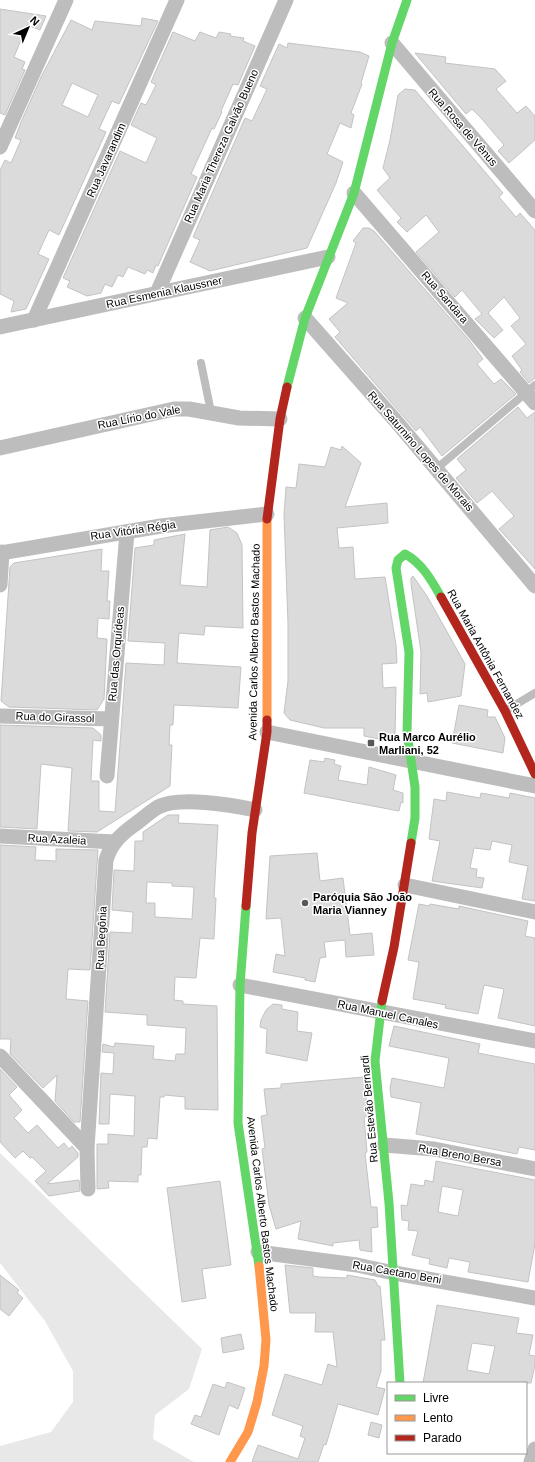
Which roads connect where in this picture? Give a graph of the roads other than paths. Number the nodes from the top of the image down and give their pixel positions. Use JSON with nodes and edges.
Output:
{"nodes":[{"id":1,"x":66,"y":0,"type":"edge"},
{"id":2,"x":177,"y":0,"type":"edge"},
{"id":3,"x":286,"y":0,"type":"edge"},
{"id":4,"x":407,"y":0,"type":"edge"},
{"id":5,"x":392,"y":43,"type":"junction"},
{"id":6,"x":0,"y":147,"type":"edge"},
{"id":7,"x":354,"y":193,"type":"junction"},
{"id":8,"x":535,"y":211,"type":"edge"},
{"id":9,"x":328,"y":257,"type":"junction"},
{"id":10,"x":157,"y":293,"type":"junction"},
{"id":11,"x":305,"y":318,"type":"junction"},
{"id":12,"x":34,"y":320,"type":"junction"},
{"id":13,"x":0,"y":327,"type":"edge"},
{"id":14,"x":201,"y":363,"type":"dead end"},
{"id":15,"x":532,"y":393,"type":"edge"},
{"id":16,"x":211,"y":412,"type":"junction"},
{"id":17,"x":280,"y":419,"type":"junction"},
{"id":18,"x":0,"y":448,"type":"edge"},
{"id":19,"x":436,"y":469,"type":"junction"},
{"id":20,"x":267,"y":514,"type":"junction"},
{"id":21,"x":127,"y":532,"type":"junction"},
{"id":22,"x":1,"y":553,"type":"edge"},
{"id":23,"x":405,"y":554,"type":"joint"},
{"id":24,"x":0,"y":585,"type":"edge"},
{"id":25,"x":535,"y":586,"type":"edge"},
{"id":26,"x":535,"y":693,"type":"edge"},
{"id":27,"x":505,"y":711,"type":"junction"},
{"id":28,"x":0,"y":716,"type":"edge"},
{"id":29,"x":111,"y":720,"type":"junction"},
{"id":30,"x":267,"y":732,"type":"junction"},
{"id":31,"x":412,"y":762,"type":"junction"},
{"id":32,"x":534,"y":769,"type":"edge"},
{"id":33,"x":107,"y":776,"type":"dead end"},
{"id":34,"x":535,"y":786,"type":"edge"},
{"id":35,"x":255,"y":810,"type":"junction"},
{"id":36,"x":0,"y":836,"type":"edge"},
{"id":37,"x":114,"y":842,"type":"junction"},
{"id":38,"x":405,"y":885,"type":"junction"},
{"id":39,"x":535,"y":912,"type":"edge"},
{"id":40,"x":240,"y":985,"type":"junction"},
{"id":41,"x":379,"y":1012,"type":"junction"},
{"id":42,"x":535,"y":1041,"type":"edge"},
{"id":43,"x":0,"y":1056,"type":"edge"},
{"id":44,"x":384,"y":1145,"type":"junction"},
{"id":45,"x":87,"y":1148,"type":"junction"},
{"id":46,"x":535,"y":1169,"type":"edge"},
{"id":47,"x":88,"y":1189,"type":"dead end"},
{"id":48,"x":258,"y":1252,"type":"junction"},
{"id":49,"x":394,"y":1273,"type":"junction"},
{"id":50,"x":535,"y":1298,"type":"edge"},
{"id":51,"x":400,"y":1382,"type":"edge"},
{"id":52,"x":535,"y":1449,"type":"edge"},
{"id":53,"x":230,"y":1462,"type":"edge"},
{"id":54,"x":531,"y":1462,"type":"edge"}],
"edges":[{"from":1,"to":6,"type":"street"},
{"from":2,"to":12,"type":"street","name":"Rua Javarandim"},
{"from":3,"to":10,"type":"street","name":"Rua Maria Thereza Galvão Bueno"},
{"from":4,"to":5,"type":"street","name":"Avenida Carlos Alberto Bastos Machado"},
{"from":5,"to":7,"type":"street","name":"Avenida Carlos Alberto Bastos Machado"},
{"from":5,"to":8,"type":"street","name":"Rua Rosa de Vênus"},
{"from":7,"to":9,"type":"street","name":"Avenida Carlos Alberto Bastos Machado"},
{"from":7,"to":15,"type":"street","name":"Rua Sandara"},
{"from":9,"to":10,"type":"street","name":"Rua Esmenia Klaussner"},
{"from":9,"to":11,"type":"street","name":"Avenida Carlos Alberto Bastos Machado"},
{"from":10,"to":12,"type":"street","name":"Rua Esmenia Klaussner"},
{"from":11,"to":17,"type":"street","name":"Avenida Carlos Alberto Bastos Machado"},
{"from":11,"to":19,"type":"street","name":"Rua Saturnino Lopes de Morais"},
{"from":12,"to":13,"type":"street","name":"Rua Esmenia Klaussner"},
{"from":14,"to":16,"type":"lane"},
{"from":15,"to":19,"type":"lane"},
{"from":16,"to":17,"type":"street","name":"Rua Lírio do Vale"},
{"from":16,"to":18,"type":"street","name":"Rua Lírio do Vale"},
{"from":17,"to":20,"type":"street","name":"Avenida Carlos Alberto Bastos Machado"},
{"from":19,"to":25,"type":"street","name":"Rua Saturnino Lopes de Morais"},
{"from":20,"to":21,"type":"street","name":"Rua Vitória Régia"},
{"from":20,"to":30,"type":"street","name":"Avenida Carlos Alberto Bastos Machado"},
{"from":21,"to":22,"type":"street","name":"Rua Vitória Régia"},
{"from":21,"to":29,"type":"street","name":"Rua das Orquídeas"},
{"from":22,"to":24,"type":"street"},
{"from":23,"to":27,"type":"street","name":"Rua Maria Antônia Fernandez"},
{"from":23,"to":31,"type":"street","name":"Rua Estevão Bernardi"},
{"from":26,"to":27,"type":"lane"},
{"from":27,"to":32,"type":"street","name":"Rua Maria Antônia Fernandez"},
{"from":28,"to":29,"type":"street","name":"Rua do Girassol"},
{"from":29,"to":33,"type":"street","name":"Rua das Orquídeas"},
{"from":30,"to":31,"type":"street"},
{"from":30,"to":35,"type":"street","name":"Avenida Carlos Alberto Bastos Machado"},
{"from":31,"to":34,"type":"street"},
{"from":31,"to":38,"type":"street","name":"Rua Estevão Bernardi"},
{"from":35,"to":37,"type":"street","name":"Rua Begônia"},
{"from":35,"to":40,"type":"street","name":"Avenida Carlos Alberto Bastos Machado"},
{"from":36,"to":37,"type":"street","name":"Rua Azaleia"},
{"from":37,"to":45,"type":"street","name":"Rua Begônia"},
{"from":38,"to":39,"type":"street"},
{"from":38,"to":41,"type":"street","name":"Rua Estevão Bernardi"},
{"from":40,"to":41,"type":"street","name":"Rua Manuel Canales"},
{"from":40,"to":48,"type":"street","name":"Avenida Carlos Alberto Bastos Machado"},
{"from":41,"to":42,"type":"street","name":"Rua Manuel Canales"},
{"from":41,"to":44,"type":"street","name":"Rua Estevão Bernardi"},
{"from":43,"to":45,"type":"street"},
{"from":44,"to":46,"type":"street","name":"Rua Breno Bersa"},
{"from":44,"to":49,"type":"street","name":"Rua Estevão Bernardi"},
{"from":45,"to":47,"type":"street","name":"Rua Begônia"},
{"from":48,"to":49,"type":"street","name":"Rua Caetano Beni"},
{"from":48,"to":53,"type":"street","name":"Avenida Carlos Alberto Bastos Machado"},
{"from":49,"to":50,"type":"street","name":"Rua Caetano Beni"},
{"from":49,"to":51,"type":"street","name":"Rua Estevão Bernardi"},
{"from":52,"to":54,"type":"street"}]}
